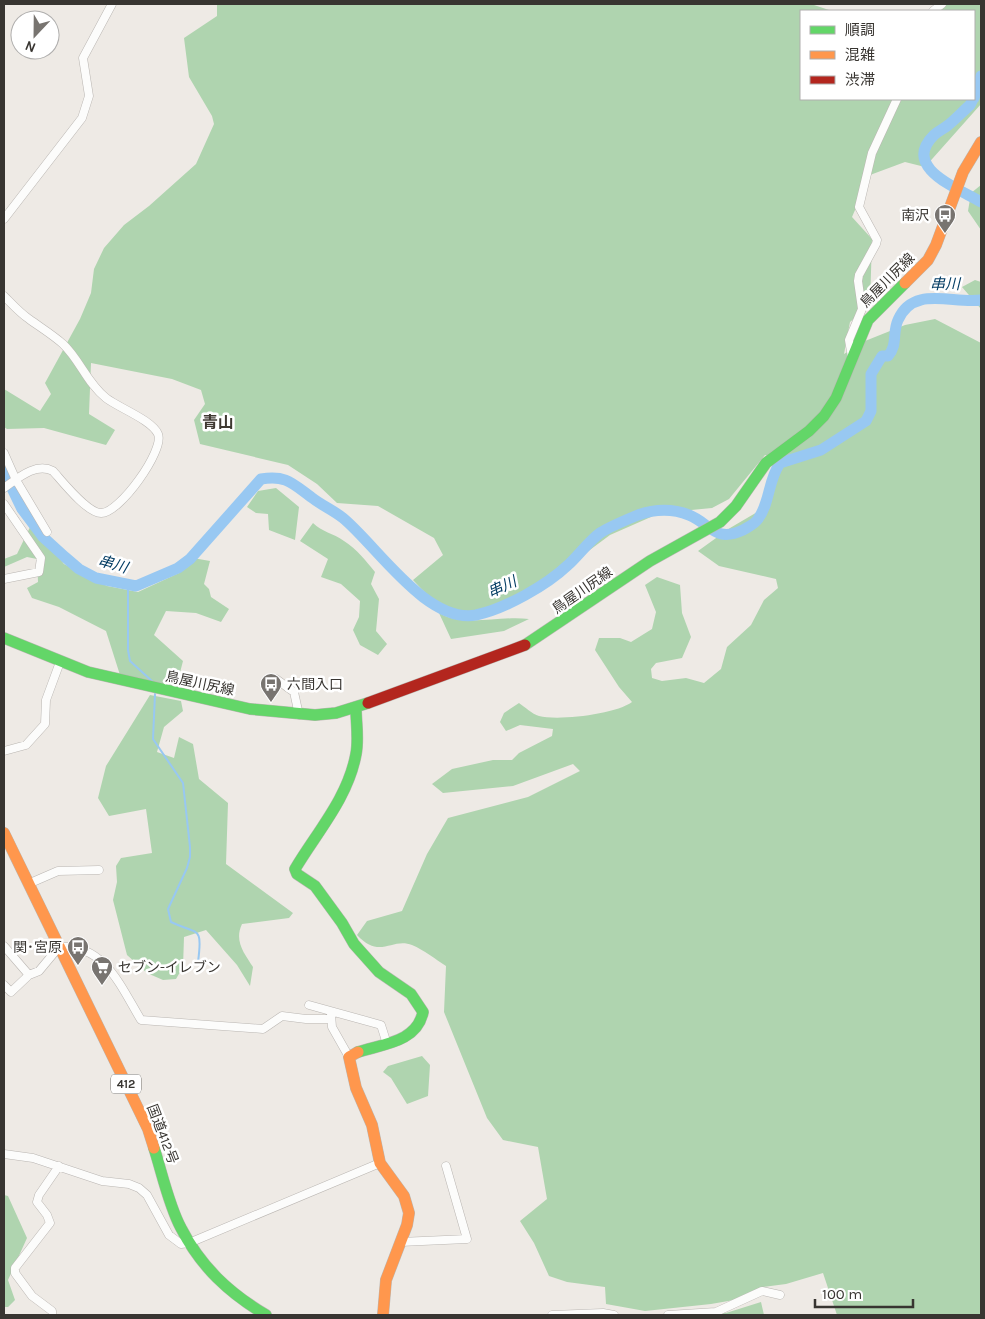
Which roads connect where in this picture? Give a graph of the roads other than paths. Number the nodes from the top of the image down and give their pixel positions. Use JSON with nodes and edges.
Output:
{"nodes":[{"id":1,"x":112,"y":4,"type":"edge"},
{"id":2,"x":896,"y":100,"type":"edge"},
{"id":3,"x":981,"y":142,"type":"edge"},
{"id":4,"x":4,"y":219,"type":"edge"},
{"id":5,"x":4,"y":296,"type":"edge"},
{"id":6,"x":852,"y":358,"type":"junction"},
{"id":7,"x":4,"y":453,"type":"edge"},
{"id":8,"x":15,"y":480,"type":"junction"},
{"id":9,"x":4,"y":488,"type":"edge"},
{"id":10,"x":4,"y":504,"type":"edge"},
{"id":11,"x":47,"y":532,"type":"dead end"},
{"id":12,"x":4,"y":578,"type":"edge"},
{"id":13,"x":4,"y":638,"type":"edge"},
{"id":14,"x":60,"y":662,"type":"junction"},
{"id":15,"x":276,"y":679,"type":"dead end"},
{"id":16,"x":356,"y":708,"type":"junction"},
{"id":17,"x":299,"y":714,"type":"junction"},
{"id":18,"x":4,"y":752,"type":"edge"},
{"id":19,"x":4,"y":833,"type":"edge"},
{"id":20,"x":99,"y":870,"type":"dead end"},
{"id":21,"x":28,"y":884,"type":"junction"},
{"id":22,"x":4,"y":946,"type":"edge"},
{"id":23,"x":59,"y":947,"type":"junction"},
{"id":24,"x":30,"y":975,"type":"junction"},
{"id":25,"x":4,"y":985,"type":"edge"},
{"id":26,"x":309,"y":1005,"type":"dead end"},
{"id":27,"x":331,"y":1015,"type":"junction"},
{"id":28,"x":387,"y":1044,"type":"junction"},
{"id":29,"x":349,"y":1057,"type":"junction"},
{"id":30,"x":4,"y":1154,"type":"edge"},
{"id":31,"x":380,"y":1163,"type":"junction"},
{"id":32,"x":60,"y":1166,"type":"junction"},
{"id":33,"x":446,"y":1166,"type":"dead end"},
{"id":34,"x":400,"y":1242,"type":"junction"},
{"id":35,"x":189,"y":1243,"type":"junction"},
{"id":36,"x":780,"y":1295,"type":"dead end"},
{"id":37,"x":52,"y":1315,"type":"edge"},
{"id":38,"x":266,"y":1315,"type":"edge"},
{"id":39,"x":383,"y":1315,"type":"edge"},
{"id":40,"x":552,"y":1315,"type":"edge"},
{"id":41,"x":614,"y":1315,"type":"edge"},
{"id":42,"x":668,"y":1315,"type":"edge"}],
"edges":[{"from":1,"to":4,"type":"street"},
{"from":2,"to":6,"type":"street"},
{"from":3,"to":6,"type":"main road","name":"鳥屋川尻線"},
{"from":5,"to":8,"type":"street"},
{"from":6,"to":16,"type":"main road","name":"鳥屋川尻線"},
{"from":7,"to":8,"type":"street"},
{"from":8,"to":9,"type":"street"},
{"from":8,"to":11,"type":"street"},
{"from":10,"to":12,"type":"street"},
{"from":13,"to":14,"type":"main road","name":"鳥屋川尻線"},
{"from":14,"to":17,"type":"main road","name":"鳥屋川尻線"},
{"from":14,"to":18,"type":"street"},
{"from":15,"to":17,"type":"street"},
{"from":16,"to":17,"type":"main road","name":"鳥屋川尻線"},
{"from":16,"to":28,"type":"main road"},
{"from":19,"to":21,"type":"main road","name":"国道412号","number":"412"},
{"from":20,"to":21,"type":"street"},
{"from":21,"to":23,"type":"main road","name":"国道412号","number":"412"},
{"from":22,"to":24,"type":"street"},
{"from":23,"to":24,"type":"street"},
{"from":23,"to":27,"type":"street"},
{"from":23,"to":35,"type":"main road","name":"国道412号","number":"412"},
{"from":24,"to":25,"type":"street"},
{"from":26,"to":27,"type":"street"},
{"from":27,"to":28,"type":"street"},
{"from":27,"to":29,"type":"street"},
{"from":28,"to":29,"type":"main road"},
{"from":29,"to":31,"type":"main road"},
{"from":30,"to":32,"type":"street"},
{"from":31,"to":34,"type":"main road"},
{"from":31,"to":35,"type":"street"},
{"from":32,"to":35,"type":"street"},
{"from":32,"to":37,"type":"street"},
{"from":33,"to":34,"type":"street"},
{"from":34,"to":39,"type":"main road"},
{"from":35,"to":38,"type":"main road","name":"国道412号","number":"412"},
{"from":36,"to":42,"type":"street"},
{"from":40,"to":41,"type":"street"}]}
